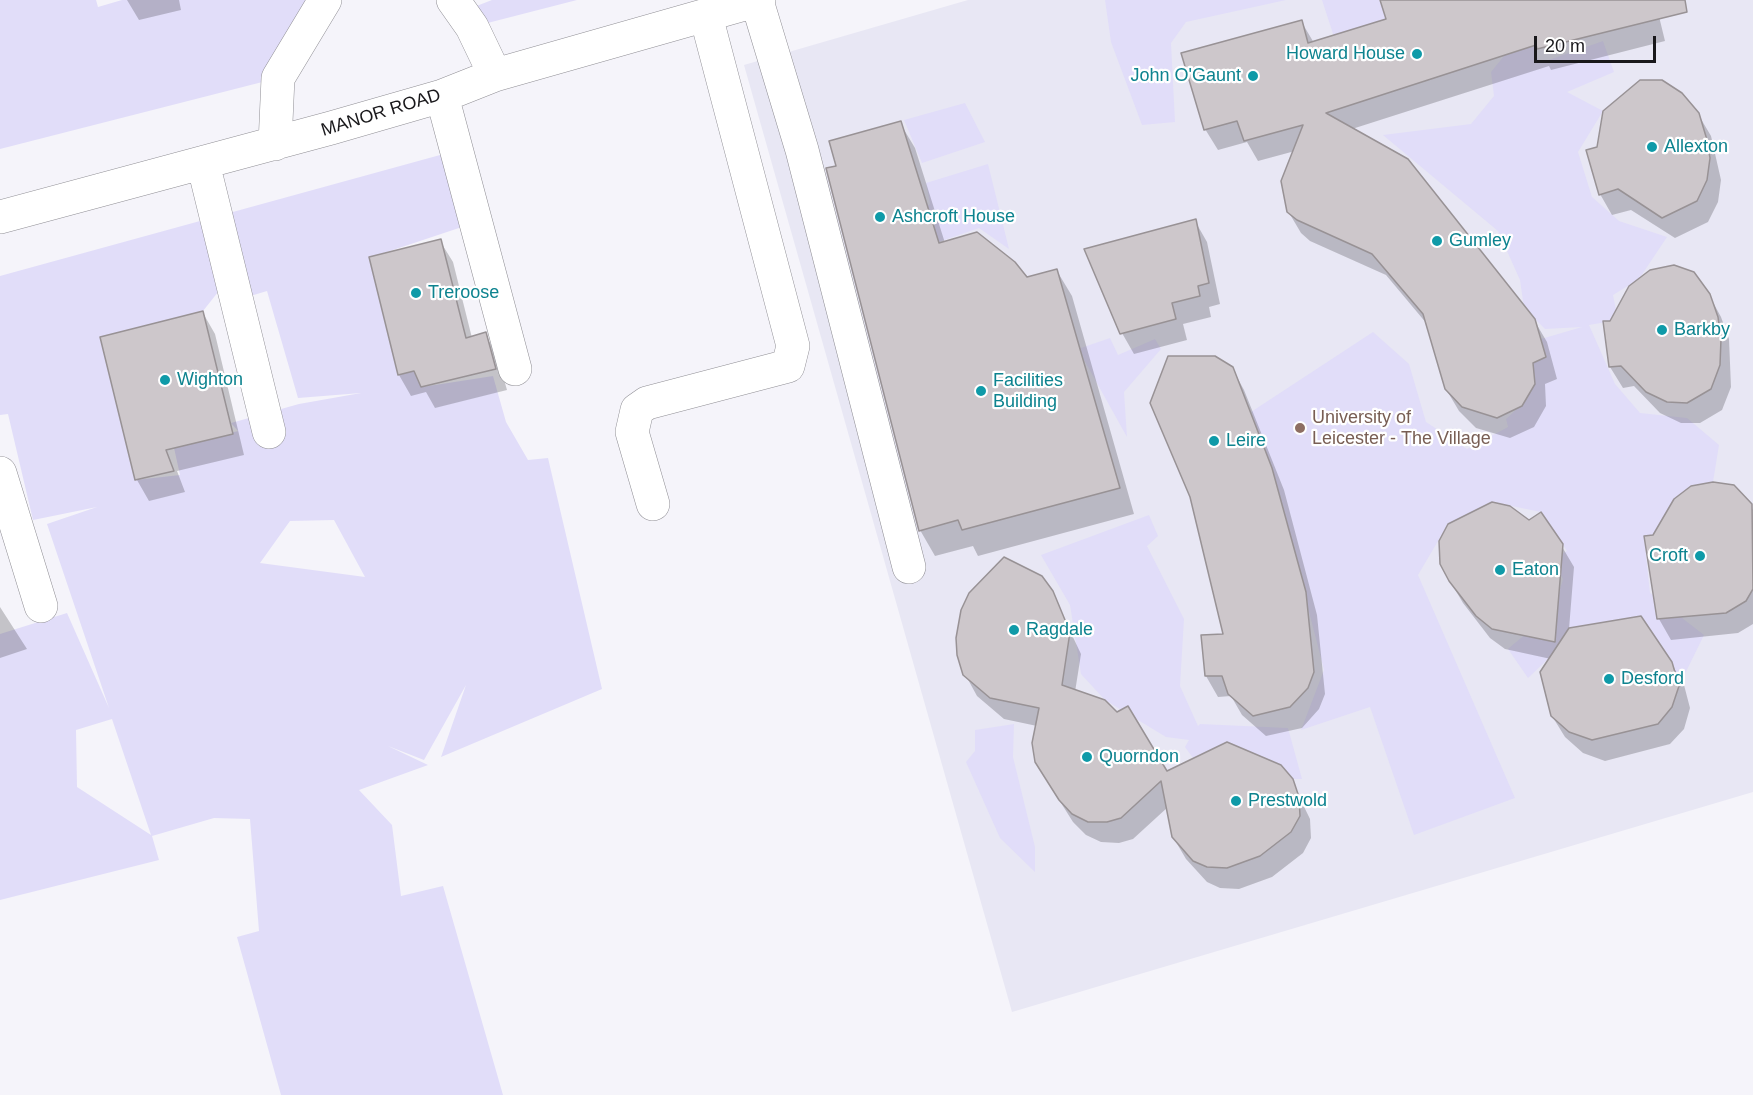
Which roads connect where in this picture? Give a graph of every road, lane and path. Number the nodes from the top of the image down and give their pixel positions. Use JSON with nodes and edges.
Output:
{"nodes":[{"id":1,"x":325,"y":0,"type":"edge"},
{"id":2,"x":453,"y":0,"type":"edge"},
{"id":3,"x":758,"y":0,"type":"edge"},
{"id":4,"x":706,"y":16,"type":"junction"},
{"id":5,"x":495,"y":75,"type":"junction"},
{"id":6,"x":441,"y":96,"type":"junction"},
{"id":7,"x":275,"y":144,"type":"junction"},
{"id":8,"x":203,"y":163,"type":"junction"},
{"id":9,"x":0,"y":217,"type":"edge"},
{"id":10,"x":515,"y":369,"type":"dead end"},
{"id":11,"x":269,"y":432,"type":"dead end"},
{"id":12,"x":0,"y":473,"type":"edge"},
{"id":13,"x":653,"y":504,"type":"dead end"},
{"id":14,"x":909,"y":567,"type":"dead end"},
{"id":15,"x":41,"y":606,"type":"dead end"}],
"edges":[{"from":1,"to":7,"type":"street"},
{"from":2,"to":5,"type":"street"},
{"from":3,"to":4,"type":"street","name":"MANOR ROAD"},
{"from":3,"to":14,"type":"street"},
{"from":4,"to":5,"type":"street","name":"MANOR ROAD"},
{"from":4,"to":13,"type":"street"},
{"from":5,"to":6,"type":"street","name":"MANOR ROAD"},
{"from":6,"to":7,"type":"street","name":"MANOR ROAD"},
{"from":6,"to":10,"type":"street"},
{"from":7,"to":8,"type":"street","name":"MANOR ROAD"},
{"from":8,"to":9,"type":"street","name":"MANOR ROAD"},
{"from":8,"to":11,"type":"street"},
{"from":12,"to":15,"type":"street"}]}
